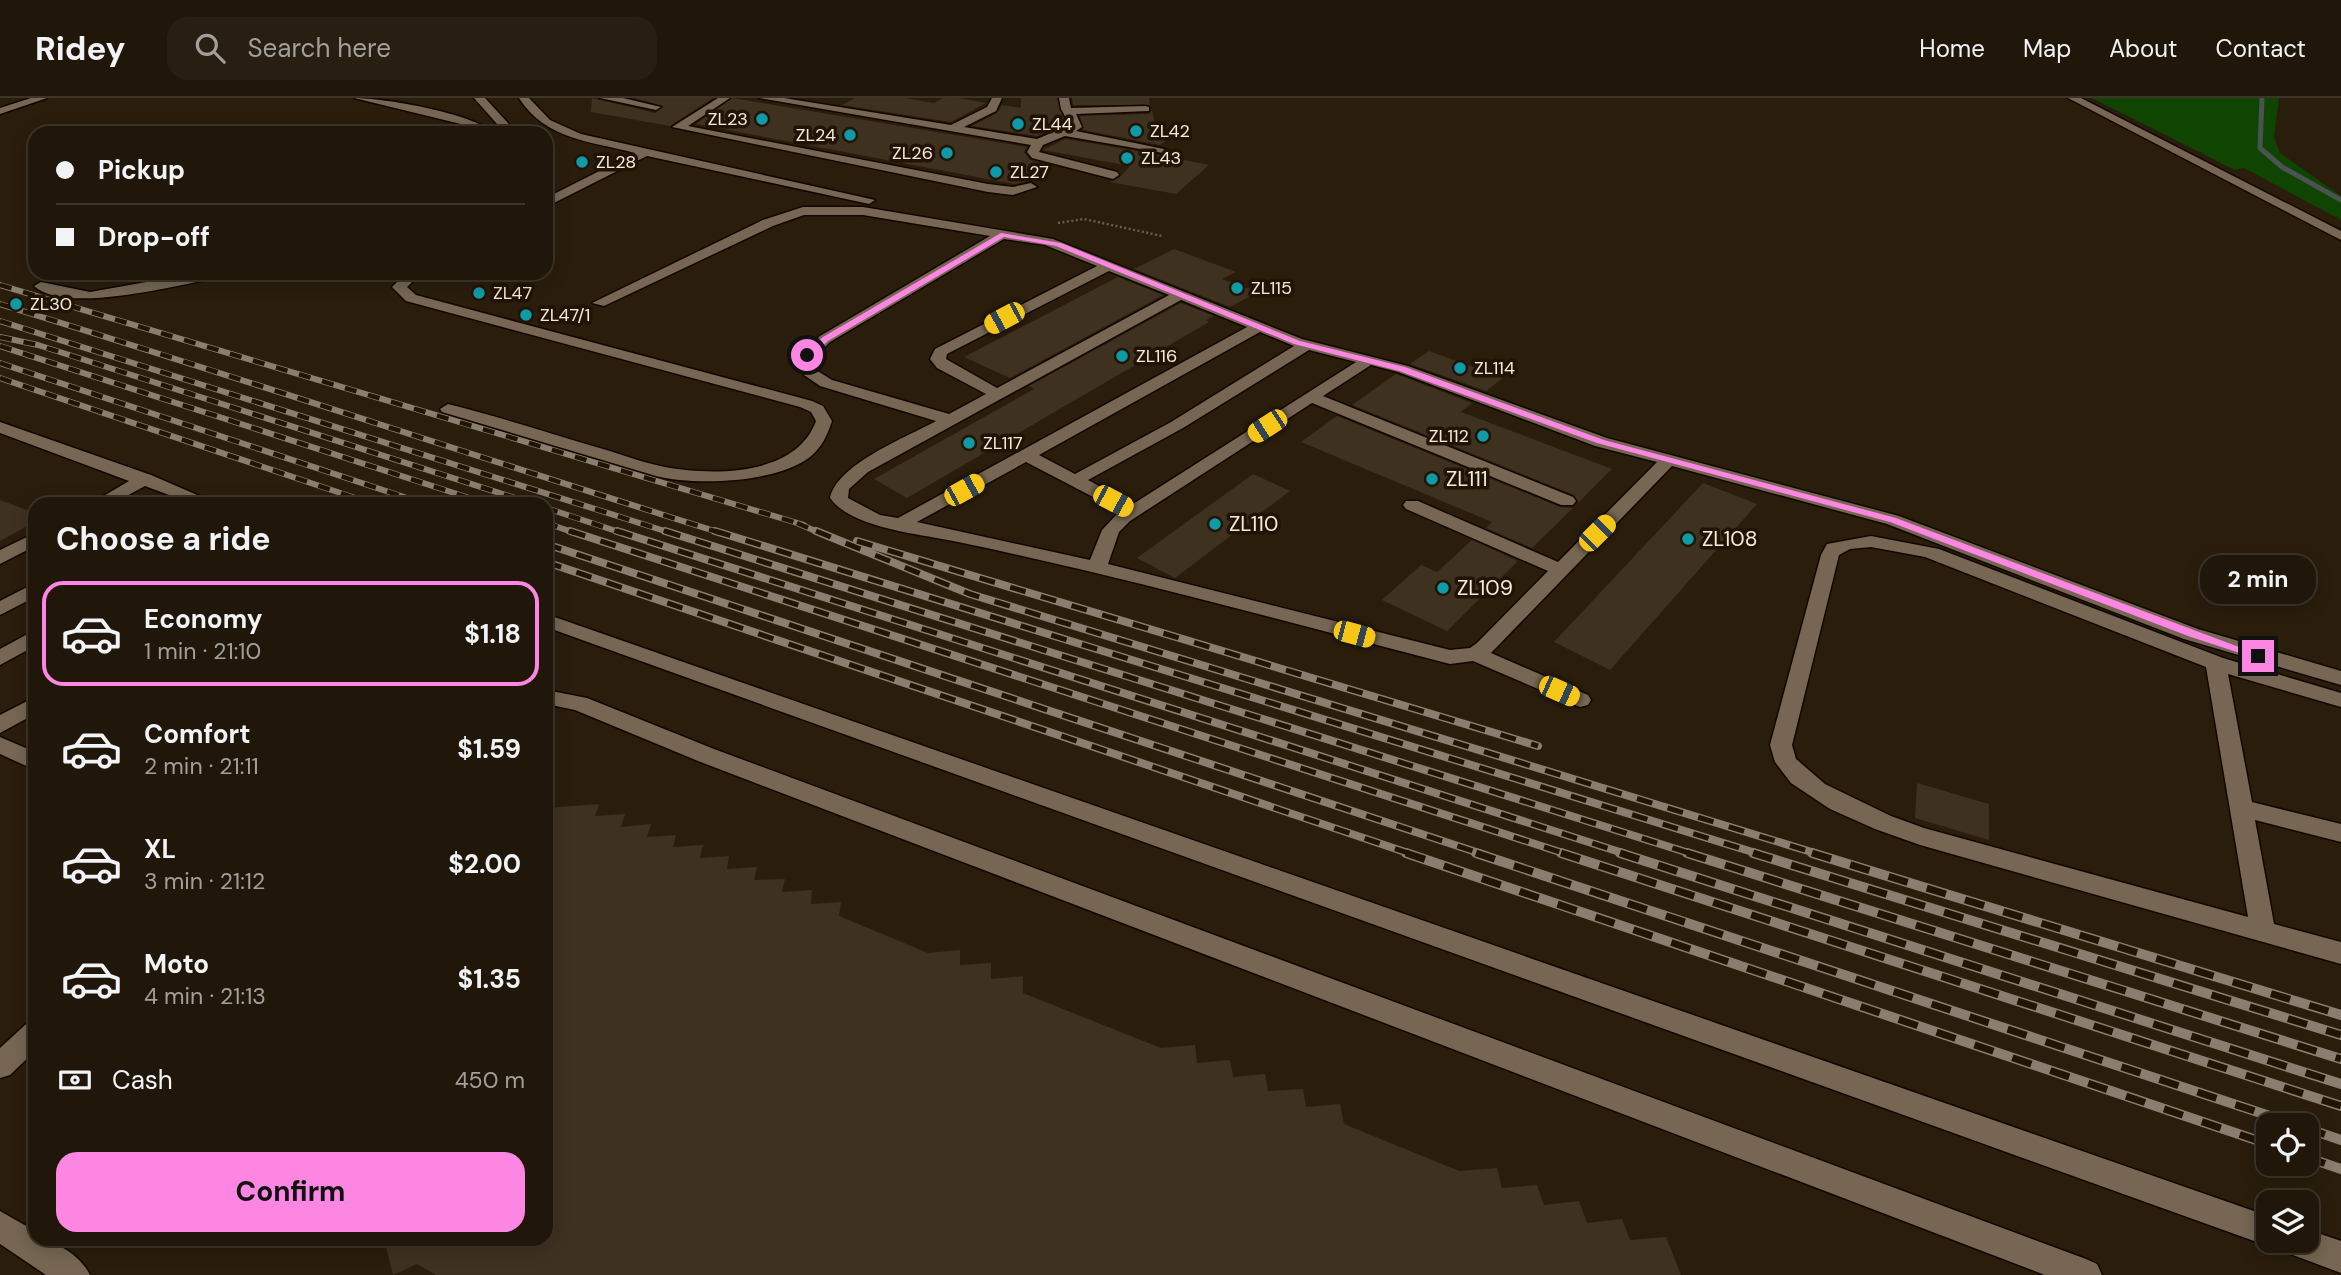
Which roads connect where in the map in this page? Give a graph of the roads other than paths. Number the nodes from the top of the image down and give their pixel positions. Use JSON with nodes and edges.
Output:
{"nodes":[{"id":1,"x":42,"y":98,"type":"edge"},
{"id":2,"x":359,"y":98,"type":"edge"},
{"id":3,"x":479,"y":98,"type":"edge"},
{"id":4,"x":524,"y":98,"type":"edge"},
{"id":5,"x":605,"y":98,"type":"edge"},
{"id":6,"x":725,"y":98,"type":"edge"},
{"id":7,"x":764,"y":98,"type":"edge"},
{"id":8,"x":997,"y":98,"type":"edge"},
{"id":9,"x":1065,"y":98,"type":"edge"},
{"id":10,"x":2070,"y":104,"type":"edge"},
{"id":11,"x":973,"y":105,"type":"dead end"},
{"id":12,"x":656,"y":107,"type":"dead end"},
{"id":13,"x":1145,"y":109,"type":"dead end"},
{"id":14,"x":0,"y":111,"type":"edge"},
{"id":15,"x":1067,"y":111,"type":"junction"},
{"id":16,"x":985,"y":112,"type":"junction"},
{"id":17,"x":477,"y":126,"type":"edge"},
{"id":18,"x":505,"y":126,"type":"edge"},
{"id":19,"x":550,"y":126,"type":"edge"},
{"id":20,"x":553,"y":128,"type":"edge"},
{"id":21,"x":950,"y":130,"type":"junction"},
{"id":22,"x":1069,"y":133,"type":"junction"},
{"id":23,"x":1038,"y":143,"type":"junction"},
{"id":24,"x":1163,"y":150,"type":"dead end"},
{"id":25,"x":645,"y":152,"type":"junction"},
{"id":26,"x":1113,"y":175,"type":"dead end"},
{"id":27,"x":1031,"y":187,"type":"dead end"},
{"id":28,"x":553,"y":199,"type":"edge"},
{"id":29,"x":908,"y":208,"type":"dead end"},
{"id":30,"x":1003,"y":234,"type":"junction"},
{"id":31,"x":2341,"y":236,"type":"edge"},
{"id":32,"x":1110,"y":265,"type":"junction"},
{"id":33,"x":180,"y":280,"type":"edge"},
{"id":34,"x":406,"y":280,"type":"edge"},
{"id":35,"x":41,"y":286,"type":"dead end"},
{"id":36,"x":1180,"y":295,"type":"junction"},
{"id":37,"x":599,"y":303,"type":"dead end"},
{"id":38,"x":1258,"y":327,"type":"junction"},
{"id":39,"x":1306,"y":345,"type":"junction"},
{"id":40,"x":1368,"y":360,"type":"junction"},
{"id":41,"x":999,"y":395,"type":"junction"},
{"id":42,"x":1311,"y":397,"type":"junction"},
{"id":43,"x":448,"y":409,"type":"dead end"},
{"id":44,"x":951,"y":420,"type":"junction"},
{"id":45,"x":0,"y":427,"type":"edge"},
{"id":46,"x":1026,"y":455,"type":"junction"},
{"id":47,"x":1669,"y":460,"type":"junction"},
{"id":48,"x":145,"y":479,"type":"junction"},
{"id":49,"x":1074,"y":481,"type":"junction"},
{"id":50,"x":112,"y":497,"type":"edge"},
{"id":51,"x":191,"y":497,"type":"edge"},
{"id":52,"x":1567,"y":501,"type":"dead end"},
{"id":53,"x":1412,"y":505,"type":"dead end"},
{"id":54,"x":1133,"y":512,"type":"junction"},
{"id":55,"x":901,"y":524,"type":"junction"},
{"id":56,"x":28,"y":543,"type":"edge"},
{"id":57,"x":0,"y":558,"type":"edge"},
{"id":58,"x":1097,"y":567,"type":"junction"},
{"id":59,"x":1561,"y":570,"type":"junction"},
{"id":60,"x":28,"y":593,"type":"edge"},
{"id":61,"x":0,"y":609,"type":"edge"},
{"id":62,"x":553,"y":622,"type":"edge"},
{"id":63,"x":28,"y":641,"type":"edge"},
{"id":64,"x":1475,"y":654,"type":"junction"},
{"id":65,"x":0,"y":658,"type":"edge"},
{"id":66,"x":2216,"y":663,"type":"junction"},
{"id":67,"x":2341,"y":678,"type":"edge"},
{"id":68,"x":553,"y":698,"type":"edge"},
{"id":69,"x":1580,"y":700,"type":"dead end"},
{"id":70,"x":2341,"y":700,"type":"edge"},
{"id":71,"x":28,"y":708,"type":"edge"},
{"id":72,"x":0,"y":725,"type":"edge"},
{"id":73,"x":0,"y":745,"type":"edge"},
{"id":74,"x":28,"y":759,"type":"edge"},
{"id":75,"x":2241,"y":808,"type":"junction"},
{"id":76,"x":2341,"y":833,"type":"edge"},
{"id":77,"x":2263,"y":932,"type":"junction"},
{"id":78,"x":2341,"y":954,"type":"edge"},
{"id":79,"x":28,"y":1040,"type":"edge"},
{"id":80,"x":0,"y":1066,"type":"edge"},
{"id":81,"x":0,"y":1226,"type":"edge"},
{"id":82,"x":2256,"y":1227,"type":"edge"},
{"id":83,"x":28,"y":1245,"type":"edge"},
{"id":84,"x":30,"y":1246,"type":"edge"},
{"id":85,"x":2319,"y":1248,"type":"edge"},
{"id":86,"x":2341,"y":1256,"type":"edge"},
{"id":87,"x":74,"y":1275,"type":"edge"},
{"id":88,"x":2085,"y":1275,"type":"edge"}],
"edges":[{"from":1,"to":14,"type":"street"},
{"from":2,"to":17,"type":"street"},
{"from":3,"to":18,"type":"street"},
{"from":4,"to":19,"type":"street"},
{"from":5,"to":12,"type":"street"},
{"from":6,"to":27,"type":"street"},
{"from":7,"to":21,"type":"street"},
{"from":8,"to":16,"type":"street"},
{"from":9,"to":15,"type":"street"},
{"from":10,"to":31,"type":"street"},
{"from":11,"to":16,"type":"street"},
{"from":13,"to":15,"type":"street"},
{"from":15,"to":22,"type":"street"},
{"from":16,"to":21,"type":"street"},
{"from":20,"to":25,"type":"street"},
{"from":21,"to":23,"type":"street"},
{"from":22,"to":23,"type":"street"},
{"from":22,"to":24,"type":"street"},
{"from":23,"to":26,"type":"street"},
{"from":25,"to":28,"type":"street"},
{"from":25,"to":29,"type":"street"},
{"from":30,"to":32,"type":"street"},
{"from":30,"to":37,"type":"street"},
{"from":30,"to":44,"type":"street"},
{"from":32,"to":36,"type":"street"},
{"from":32,"to":41,"type":"street"},
{"from":33,"to":35,"type":"street"},
{"from":34,"to":43,"type":"street"},
{"from":36,"to":38,"type":"street"},
{"from":36,"to":41,"type":"street"},
{"from":38,"to":39,"type":"street"},
{"from":38,"to":46,"type":"street"},
{"from":39,"to":40,"type":"street"},
{"from":39,"to":49,"type":"street"},
{"from":40,"to":42,"type":"street"},
{"from":40,"to":47,"type":"street"},
{"from":41,"to":44,"type":"street"},
{"from":42,"to":52,"type":"street"},
{"from":42,"to":54,"type":"street"},
{"from":44,"to":55,"type":"street"},
{"from":45,"to":48,"type":"street"},
{"from":46,"to":49,"type":"street"},
{"from":46,"to":55,"type":"street"},
{"from":47,"to":59,"type":"street"},
{"from":47,"to":67,"type":"street"},
{"from":48,"to":50,"type":"street"},
{"from":48,"to":51,"type":"street"},
{"from":49,"to":54,"type":"street"},
{"from":53,"to":59,"type":"street"},
{"from":54,"to":58,"type":"street"},
{"from":55,"to":58,"type":"street"},
{"from":56,"to":57,"type":"street"},
{"from":58,"to":64,"type":"street"},
{"from":59,"to":64,"type":"street"},
{"from":60,"to":61,"type":"street"},
{"from":62,"to":82,"type":"street"},
{"from":63,"to":65,"type":"street"},
{"from":64,"to":69,"type":"street"},
{"from":66,"to":70,"type":"street"},
{"from":66,"to":75,"type":"street"},
{"from":66,"to":77,"type":"street"},
{"from":68,"to":88,"type":"street"},
{"from":71,"to":72,"type":"street"},
{"from":73,"to":74,"type":"street"},
{"from":75,"to":76,"type":"street"},
{"from":75,"to":77,"type":"street"},
{"from":77,"to":78,"type":"street"},
{"from":79,"to":80,"type":"street"},
{"from":81,"to":83,"type":"street"},
{"from":84,"to":87,"type":"street"},
{"from":85,"to":86,"type":"street"}]}
